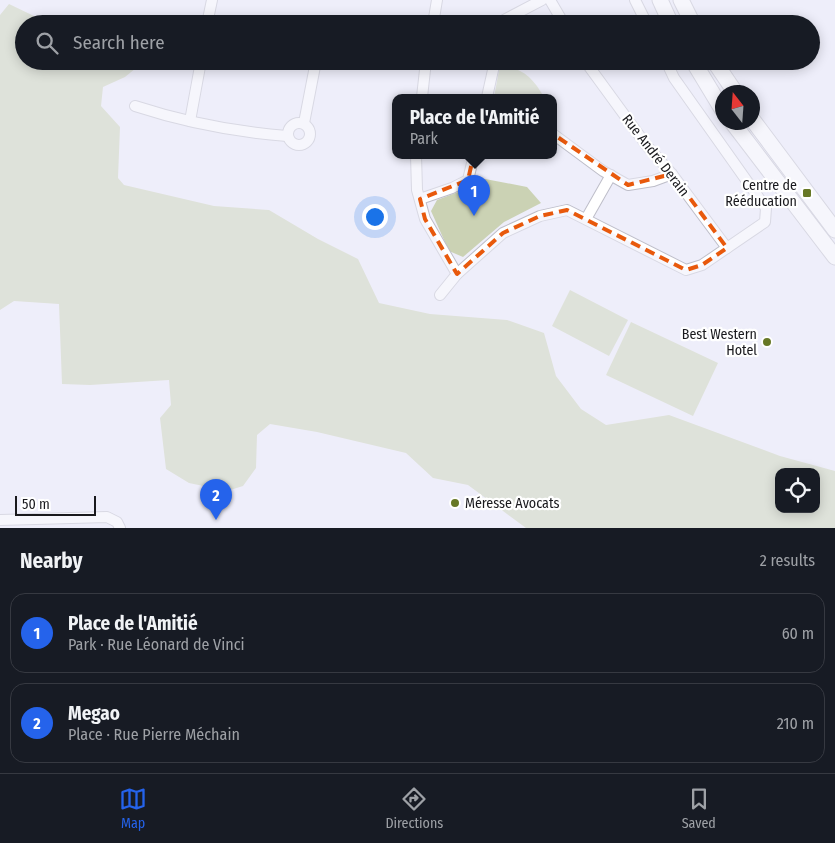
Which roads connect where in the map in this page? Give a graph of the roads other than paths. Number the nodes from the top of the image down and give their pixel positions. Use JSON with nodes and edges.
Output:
{"nodes":[{"id":1,"x":212,"y":0,"type":"edge"},
{"id":2,"x":437,"y":0,"type":"edge"},
{"id":3,"x":542,"y":0,"type":"edge"},
{"id":4,"x":550,"y":0,"type":"edge"},
{"id":5,"x":635,"y":0,"type":"edge"},
{"id":6,"x":660,"y":0,"type":"edge"},
{"id":7,"x":681,"y":0,"type":"edge"},
{"id":8,"x":209,"y":15,"type":"edge"},
{"id":9,"x":434,"y":15,"type":"edge"},
{"id":10,"x":514,"y":15,"type":"edge"},
{"id":11,"x":559,"y":15,"type":"edge"},
{"id":12,"x":642,"y":15,"type":"edge"},
{"id":13,"x":667,"y":15,"type":"edge"},
{"id":14,"x":688,"y":15,"type":"edge"},
{"id":15,"x":199,"y":70,"type":"edge"},
{"id":16,"x":314,"y":70,"type":"edge"},
{"id":17,"x":425,"y":70,"type":"edge"},
{"id":18,"x":493,"y":70,"type":"edge"},
{"id":19,"x":592,"y":70,"type":"edge"},
{"id":20,"x":670,"y":70,"type":"edge"},
{"id":21,"x":698,"y":70,"type":"edge"},
{"id":22,"x":720,"y":70,"type":"edge"},
{"id":23,"x":730,"y":85,"type":"edge"},
{"id":24,"x":422,"y":94,"type":"edge"},
{"id":25,"x":488,"y":94,"type":"edge"},
{"id":26,"x":715,"y":97,"type":"edge"},
{"id":27,"x":135,"y":106,"type":"dead end"},
{"id":28,"x":190,"y":122,"type":"junction"},
{"id":29,"x":304,"y":123,"type":"junction"},
{"id":30,"x":738,"y":130,"type":"edge"},
{"id":31,"x":760,"y":130,"type":"edge"},
{"id":32,"x":287,"y":136,"type":"junction"},
{"id":33,"x":557,"y":137,"type":"edge"},
{"id":34,"x":416,"y":159,"type":"edge"},
{"id":35,"x":473,"y":159,"type":"edge"},
{"id":36,"x":672,"y":174,"type":"junction"},
{"id":37,"x":611,"y":175,"type":"junction"},
{"id":38,"x":420,"y":199,"type":"junction"},
{"id":39,"x":586,"y":220,"type":"junction"},
{"id":40,"x":835,"y":230,"type":"edge"},
{"id":41,"x":727,"y":248,"type":"junction"},
{"id":42,"x":835,"y":257,"type":"edge"},
{"id":43,"x":457,"y":274,"type":"junction"},
{"id":44,"x":440,"y":295,"type":"dead end"},
{"id":45,"x":0,"y":520,"type":"edge"},
{"id":46,"x":120,"y":528,"type":"edge"}],
"edges":[{"from":1,"to":8,"type":"street"},
{"from":2,"to":9,"type":"street"},
{"from":3,"to":10,"type":"street"},
{"from":4,"to":11,"type":"street"},
{"from":5,"to":12,"type":"street"},
{"from":6,"to":13,"type":"main road"},
{"from":7,"to":14,"type":"main road"},
{"from":15,"to":28,"type":"street"},
{"from":16,"to":29,"type":"street"},
{"from":17,"to":24,"type":"street"},
{"from":18,"to":25,"type":"street"},
{"from":19,"to":36,"type":"street","name":"Rue André Derain"},
{"from":20,"to":41,"type":"street"},
{"from":21,"to":26,"type":"main road"},
{"from":22,"to":23,"type":"main road"},
{"from":27,"to":28,"type":"street"},
{"from":28,"to":32,"type":"street"},
{"from":29,"to":32,"type":"street"},
{"from":29,"to":32,"type":"street"},
{"from":30,"to":42,"type":"main road"},
{"from":31,"to":40,"type":"main road"},
{"from":33,"to":37,"type":"street"},
{"from":34,"to":38,"type":"street"},
{"from":35,"to":38,"type":"street"},
{"from":36,"to":37,"type":"street"},
{"from":36,"to":41,"type":"street","name":"Rue André Derain"},
{"from":37,"to":39,"type":"street"},
{"from":38,"to":43,"type":"street"},
{"from":39,"to":41,"type":"street"},
{"from":39,"to":43,"type":"street"},
{"from":43,"to":44,"type":"street"},
{"from":45,"to":46,"type":"street"}]}
